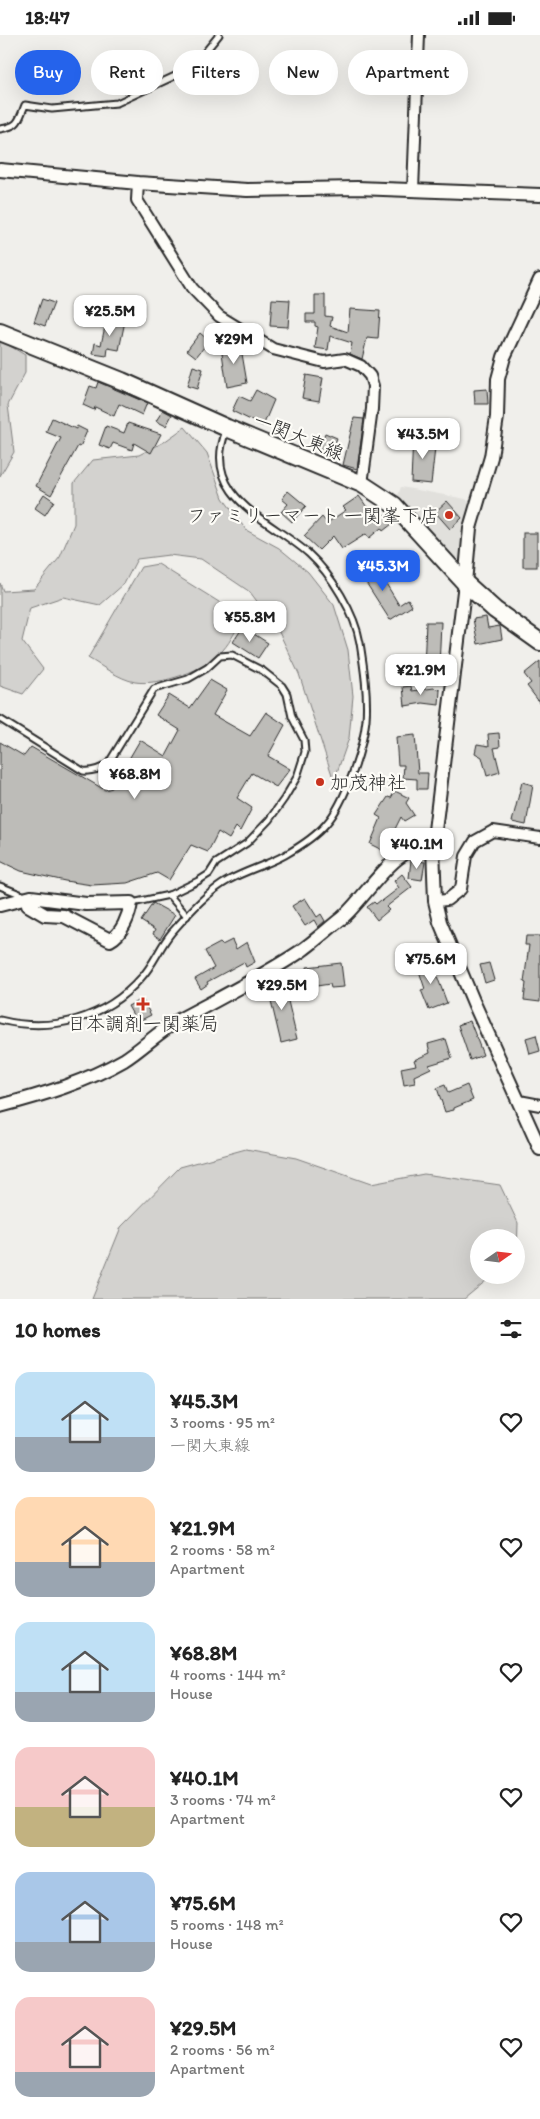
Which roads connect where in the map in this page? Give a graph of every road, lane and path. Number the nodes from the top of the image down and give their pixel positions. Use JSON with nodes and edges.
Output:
{"nodes":[{"id":1,"x":219,"y":35,"type":"edge"},
{"id":2,"x":420,"y":35,"type":"edge"},
{"id":3,"x":0,"y":129,"type":"edge"},
{"id":4,"x":0,"y":170,"type":"edge"},
{"id":5,"x":138,"y":183,"type":"junction"},
{"id":6,"x":413,"y":190,"type":"junction"},
{"id":7,"x":540,"y":195,"type":"edge"},
{"id":8,"x":540,"y":280,"type":"edge"},
{"id":9,"x":0,"y":332,"type":"edge"},
{"id":10,"x":227,"y":428,"type":"junction"},
{"id":11,"x":362,"y":484,"type":"junction"},
{"id":12,"x":466,"y":583,"type":"junction"},
{"id":13,"x":540,"y":642,"type":"edge"},
{"id":14,"x":0,"y":719,"type":"edge"},
{"id":15,"x":540,"y":838,"type":"edge"},
{"id":16,"x":434,"y":847,"type":"junction"},
{"id":17,"x":0,"y":886,"type":"edge"},
{"id":18,"x":169,"y":895,"type":"junction"},
{"id":19,"x":31,"y":897,"type":"junction"},
{"id":20,"x":435,"y":901,"type":"junction"},
{"id":21,"x":131,"y":903,"type":"junction"},
{"id":22,"x":0,"y":905,"type":"edge"},
{"id":23,"x":186,"y":916,"type":"junction"},
{"id":24,"x":0,"y":1020,"type":"edge"},
{"id":25,"x":519,"y":1101,"type":"junction"},
{"id":26,"x":540,"y":1105,"type":"edge"},
{"id":27,"x":0,"y":1106,"type":"edge"},
{"id":28,"x":540,"y":1149,"type":"edge"}],
"edges":[{"from":1,"to":3,"type":"lane"},
{"from":2,"to":6,"type":"street"},
{"from":4,"to":5,"type":"street"},
{"from":5,"to":6,"type":"street"},
{"from":5,"to":11,"type":"street"},
{"from":6,"to":7,"type":"street"},
{"from":8,"to":12,"type":"street"},
{"from":9,"to":10,"type":"main road","name":"一関大東線"},
{"from":10,"to":11,"type":"main road","name":"一関大東線"},
{"from":10,"to":23,"type":"lane"},
{"from":11,"to":12,"type":"main road","name":"一関大東線"},
{"from":12,"to":13,"type":"main road","name":"一関大東線"},
{"from":12,"to":16,"type":"street"},
{"from":14,"to":18,"type":"lane"},
{"from":15,"to":20,"type":"street"},
{"from":16,"to":20,"type":"street"},
{"from":16,"to":27,"type":"street"},
{"from":17,"to":19,"type":"lane"},
{"from":18,"to":21,"type":"lane"},
{"from":18,"to":23,"type":"lane"},
{"from":19,"to":21,"type":"street"},
{"from":19,"to":21,"type":"street"},
{"from":19,"to":22,"type":"street"},
{"from":20,"to":25,"type":"street"},
{"from":23,"to":24,"type":"lane"},
{"from":25,"to":26,"type":"street"},
{"from":25,"to":28,"type":"street"}]}
